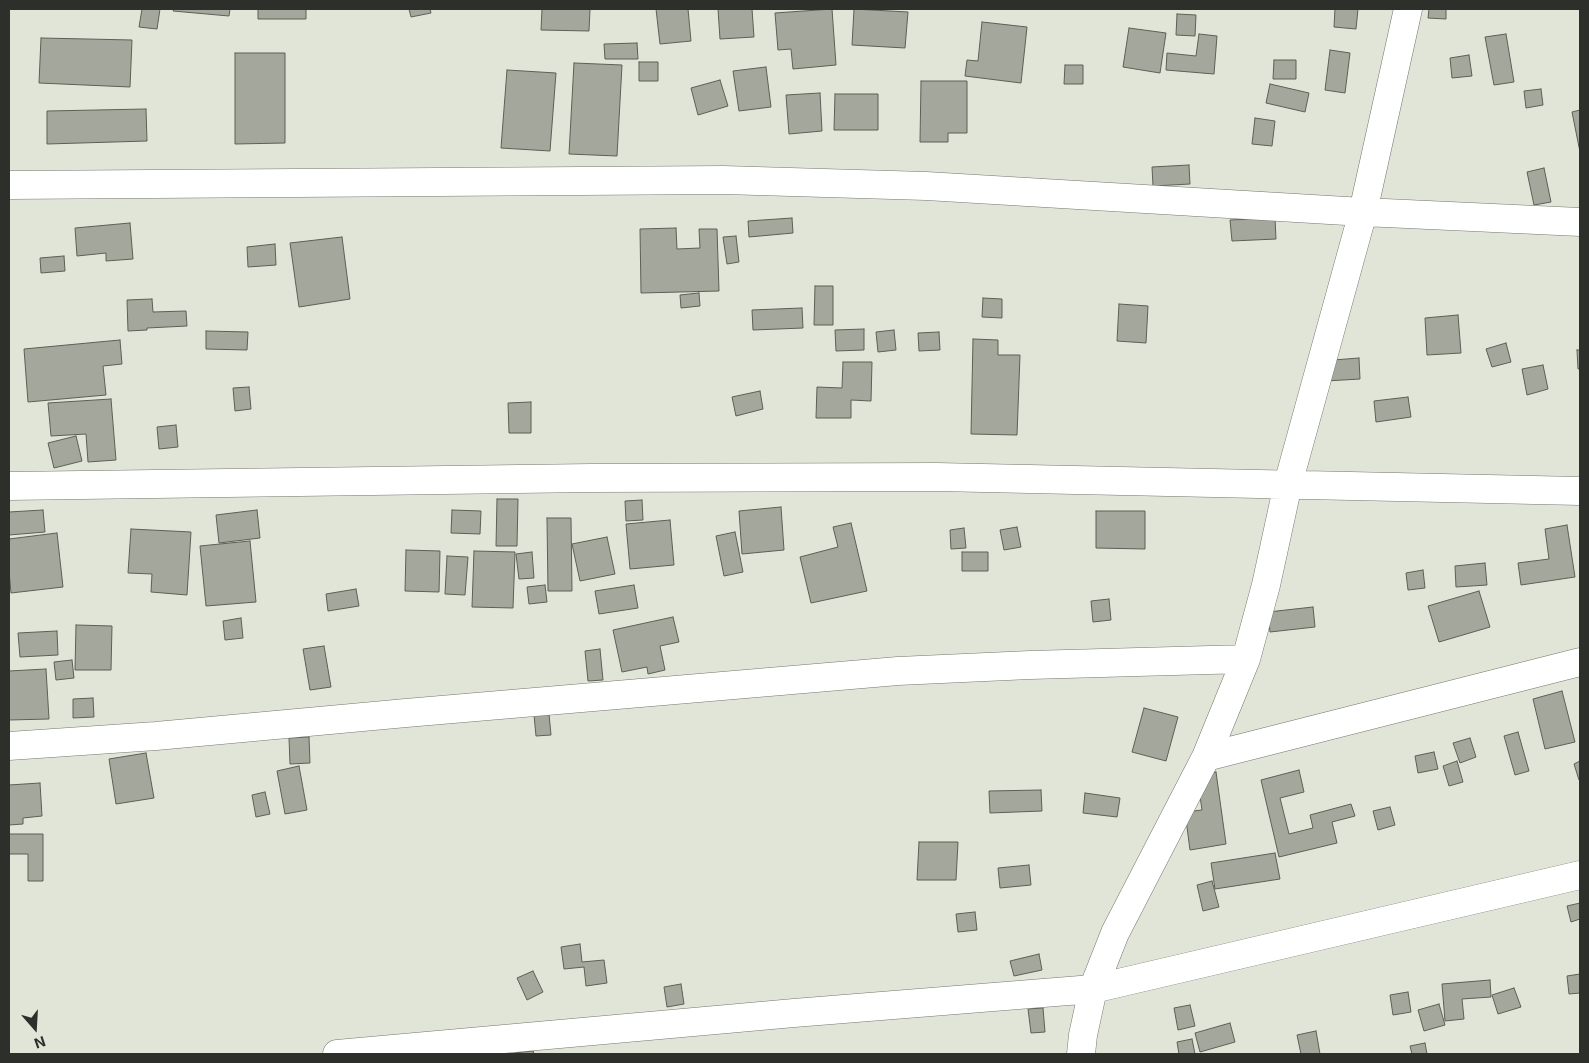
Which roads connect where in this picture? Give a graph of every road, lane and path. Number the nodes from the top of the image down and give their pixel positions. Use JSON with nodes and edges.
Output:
{"nodes":[{"id":1,"x":1408,"y":9,"type":"edge"},
{"id":2,"x":9,"y":185,"type":"edge"},
{"id":3,"x":1363,"y":212,"type":"junction"},
{"id":4,"x":1580,"y":222,"type":"edge"},
{"id":5,"x":1288,"y":484,"type":"junction"},
{"id":6,"x":9,"y":486,"type":"edge"},
{"id":7,"x":1580,"y":491,"type":"edge"},
{"id":8,"x":1246,"y":659,"type":"junction"},
{"id":9,"x":1580,"y":662,"type":"edge"},
{"id":10,"x":9,"y":746,"type":"edge"},
{"id":11,"x":1206,"y":757,"type":"junction"},
{"id":12,"x":1580,"y":875,"type":"edge"},
{"id":13,"x":1093,"y":989,"type":"junction"},
{"id":14,"x":337,"y":1054,"type":"edge"},
{"id":15,"x":1081,"y":1054,"type":"edge"}],
"edges":[{"from":1,"to":3,"type":"street"},
{"from":2,"to":3,"type":"street"},
{"from":3,"to":4,"type":"street"},
{"from":3,"to":5,"type":"street"},
{"from":5,"to":6,"type":"street"},
{"from":5,"to":7,"type":"street"},
{"from":5,"to":8,"type":"street"},
{"from":8,"to":10,"type":"street"},
{"from":8,"to":11,"type":"street"},
{"from":9,"to":11,"type":"street"},
{"from":11,"to":13,"type":"street"},
{"from":12,"to":13,"type":"street"},
{"from":13,"to":14,"type":"street"},
{"from":13,"to":15,"type":"street"}]}
